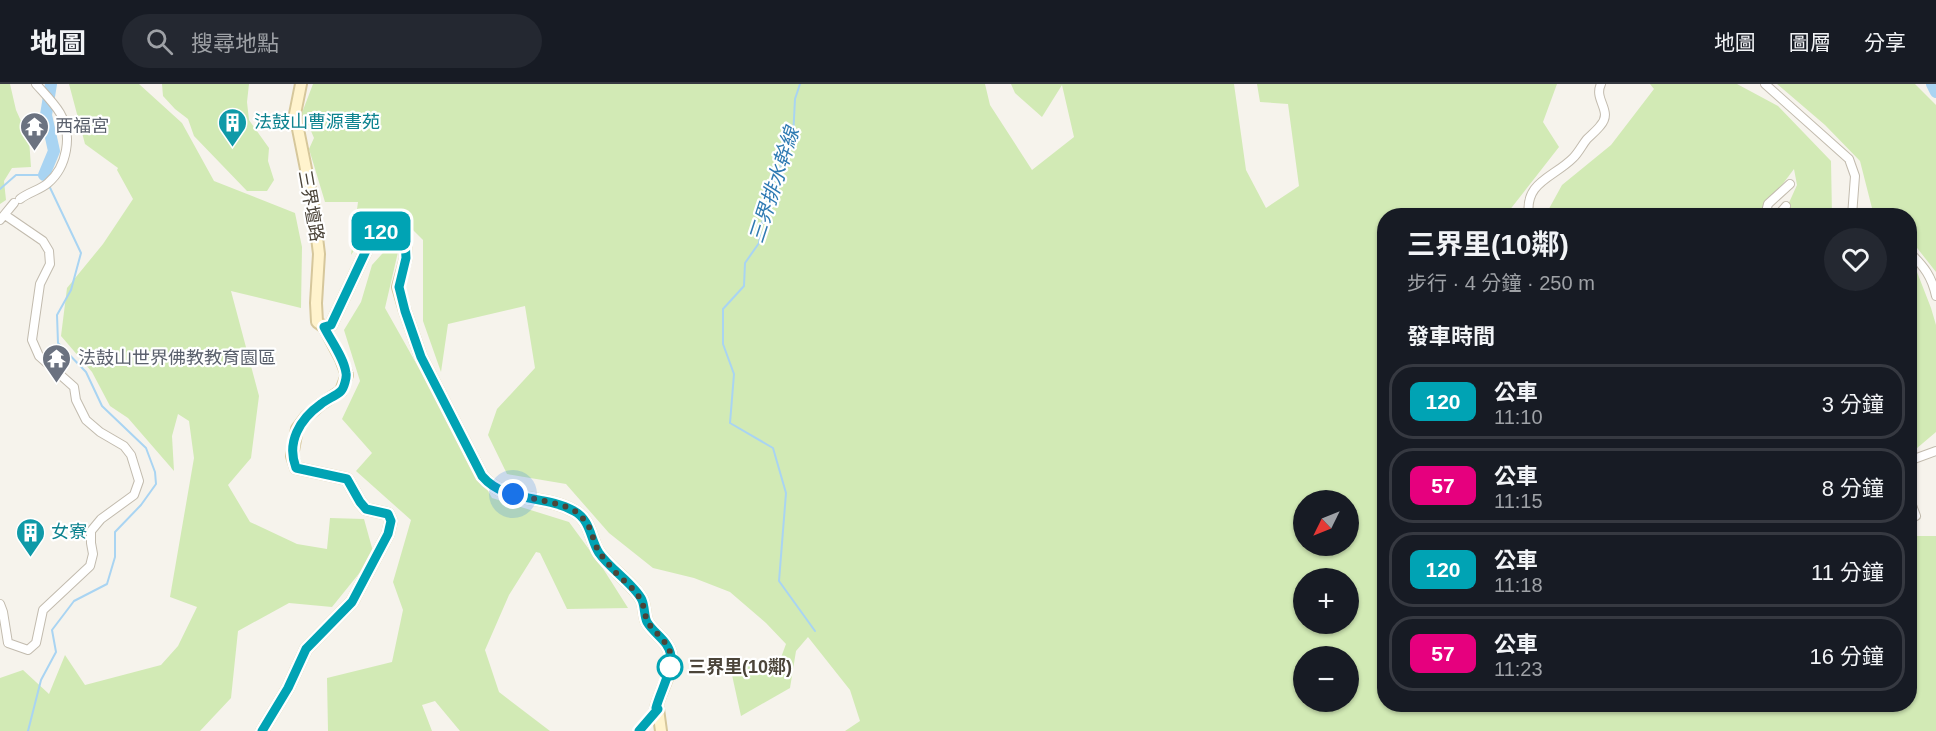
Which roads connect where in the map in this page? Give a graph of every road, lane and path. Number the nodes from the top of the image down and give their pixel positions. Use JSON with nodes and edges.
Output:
{"nodes":[{"id":1,"x":36,"y":84,"type":"edge"},
{"id":2,"x":301,"y":84,"type":"edge"},
{"id":3,"x":1601,"y":84,"type":"edge"},
{"id":4,"x":1765,"y":84,"type":"edge"},
{"id":5,"x":1790,"y":183,"type":"dead end"},
{"id":6,"x":1527,"y":208,"type":"edge"},
{"id":7,"x":1768,"y":208,"type":"edge"},
{"id":8,"x":1853,"y":208,"type":"edge"},
{"id":9,"x":2,"y":218,"type":"edge"},
{"id":10,"x":1917,"y":259,"type":"edge"},
{"id":11,"x":1936,"y":296,"type":"edge"},
{"id":12,"x":324,"y":327,"type":"junction"},
{"id":13,"x":1936,"y":451,"type":"edge"},
{"id":14,"x":1917,"y":458,"type":"edge"},
{"id":15,"x":0,"y":604,"type":"edge"},
{"id":16,"x":658,"y":709,"type":"junction"},
{"id":17,"x":262,"y":731,"type":"edge"},
{"id":18,"x":639,"y":731,"type":"edge"},
{"id":19,"x":661,"y":731,"type":"edge"}],
"edges":[{"from":1,"to":9,"type":"street"},
{"from":2,"to":12,"type":"street","name":"三界壇路"},
{"from":3,"to":6,"type":"street"},
{"from":4,"to":8,"type":"street"},
{"from":5,"to":7,"type":"street"},
{"from":9,"to":15,"type":"street"},
{"from":10,"to":11,"type":"street"},
{"from":12,"to":16,"type":"street"},
{"from":12,"to":17,"type":"street","name":"三界壇路"},
{"from":13,"to":14,"type":"street"},
{"from":16,"to":18,"type":"street"},
{"from":16,"to":19,"type":"street"}]}
